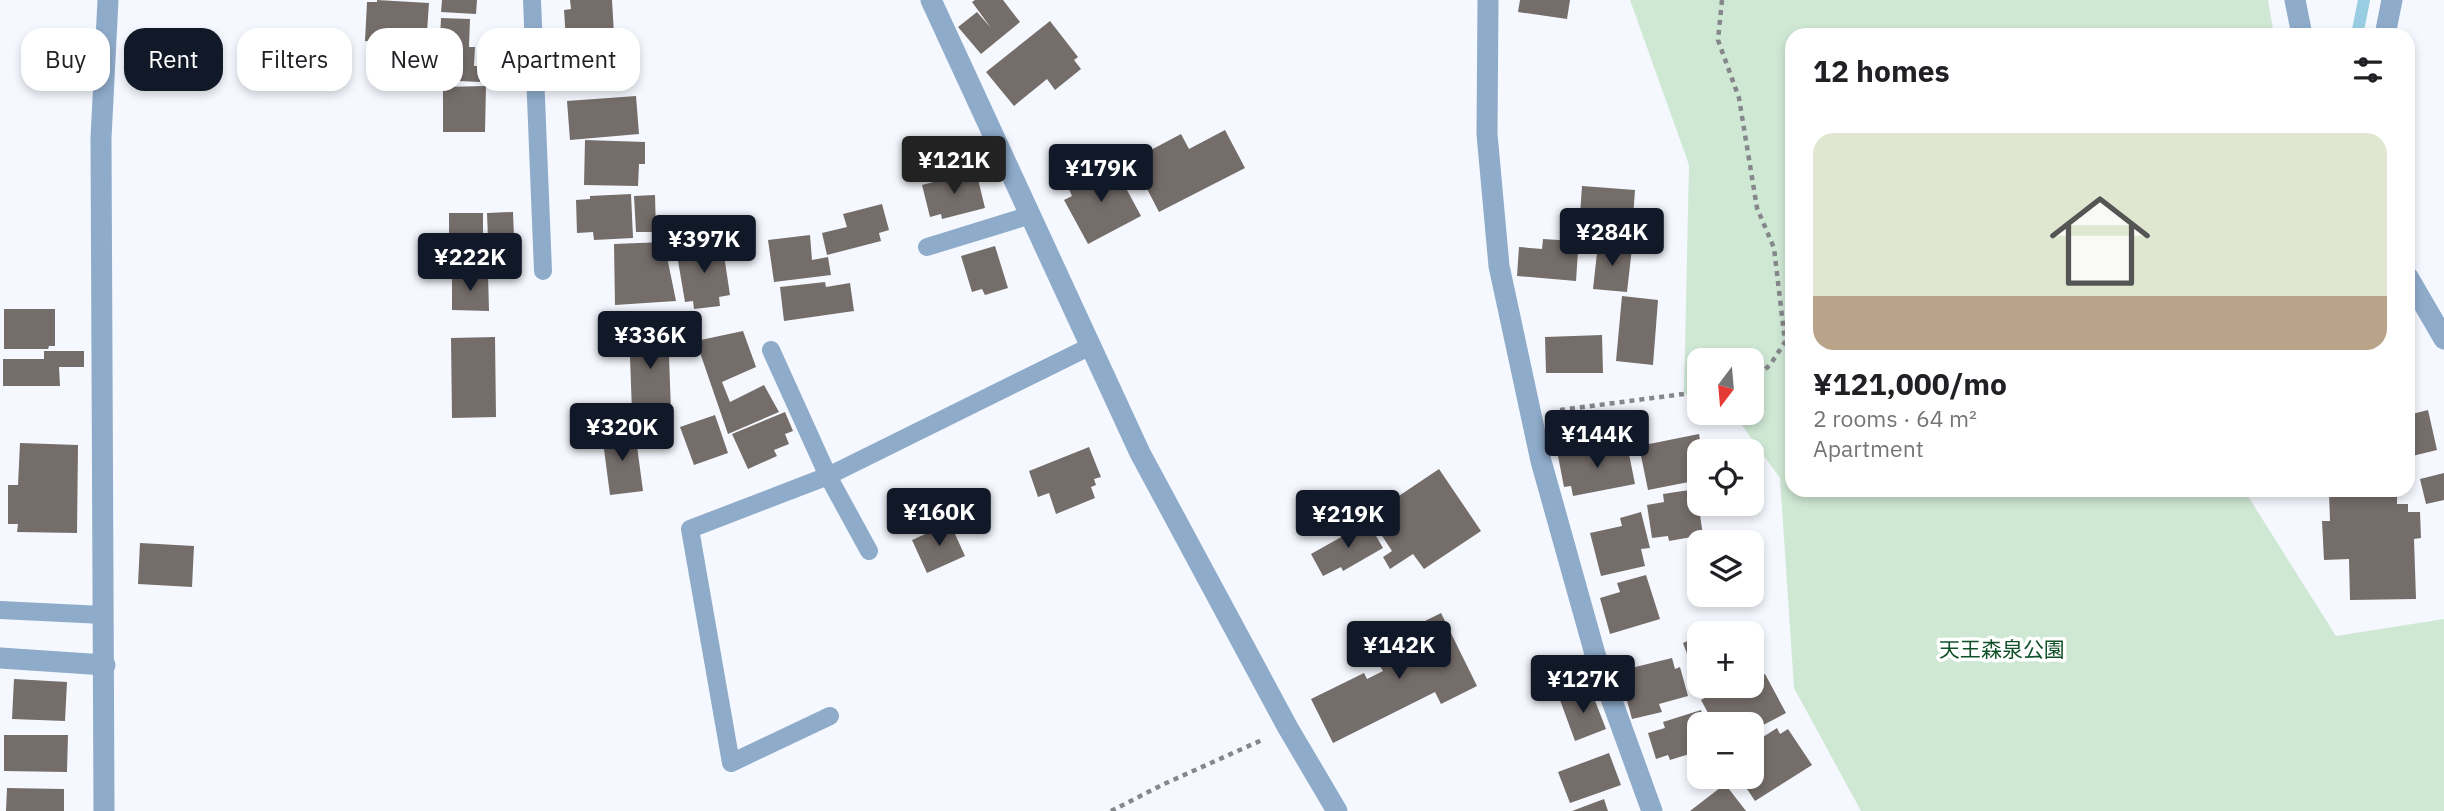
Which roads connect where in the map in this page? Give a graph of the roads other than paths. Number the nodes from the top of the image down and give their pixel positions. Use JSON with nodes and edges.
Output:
{"nodes":[{"id":1,"x":108,"y":0,"type":"edge"},
{"id":2,"x":532,"y":0,"type":"edge"},
{"id":3,"x":931,"y":0,"type":"edge"},
{"id":4,"x":1488,"y":0,"type":"edge"},
{"id":5,"x":2295,"y":0,"type":"edge"},
{"id":6,"x":2392,"y":0,"type":"edge"},
{"id":7,"x":2301,"y":28,"type":"edge"},
{"id":8,"x":2386,"y":28,"type":"edge"},
{"id":9,"x":1031,"y":215,"type":"junction"},
{"id":10,"x":927,"y":247,"type":"dead end"},
{"id":11,"x":543,"y":271,"type":"dead end"},
{"id":12,"x":2415,"y":289,"type":"edge"},
{"id":13,"x":2444,"y":339,"type":"edge"},
{"id":14,"x":1091,"y":346,"type":"junction"},
{"id":15,"x":771,"y":350,"type":"dead end"},
{"id":16,"x":828,"y":476,"type":"junction"},
{"id":17,"x":869,"y":551,"type":"dead end"},
{"id":18,"x":0,"y":610,"type":"edge"},
{"id":19,"x":103,"y":615,"type":"junction"},
{"id":20,"x":0,"y":658,"type":"edge"},
{"id":21,"x":105,"y":665,"type":"junction"},
{"id":22,"x":830,"y":716,"type":"dead end"},
{"id":23,"x":104,"y":811,"type":"edge"},
{"id":24,"x":1337,"y":811,"type":"edge"},
{"id":25,"x":1652,"y":811,"type":"edge"}],
"edges":[{"from":1,"to":19,"type":"street"},
{"from":2,"to":11,"type":"lane"},
{"from":3,"to":9,"type":"street"},
{"from":4,"to":25,"type":"street"},
{"from":5,"to":7,"type":"street"},
{"from":6,"to":8,"type":"street"},
{"from":9,"to":10,"type":"lane"},
{"from":9,"to":14,"type":"street"},
{"from":12,"to":13,"type":"street"},
{"from":14,"to":16,"type":"lane"},
{"from":14,"to":24,"type":"street"},
{"from":15,"to":16,"type":"lane"},
{"from":16,"to":17,"type":"lane"},
{"from":16,"to":22,"type":"lane"},
{"from":18,"to":19,"type":"lane"},
{"from":19,"to":21,"type":"street"},
{"from":20,"to":21,"type":"street"},
{"from":21,"to":23,"type":"street"}]}
